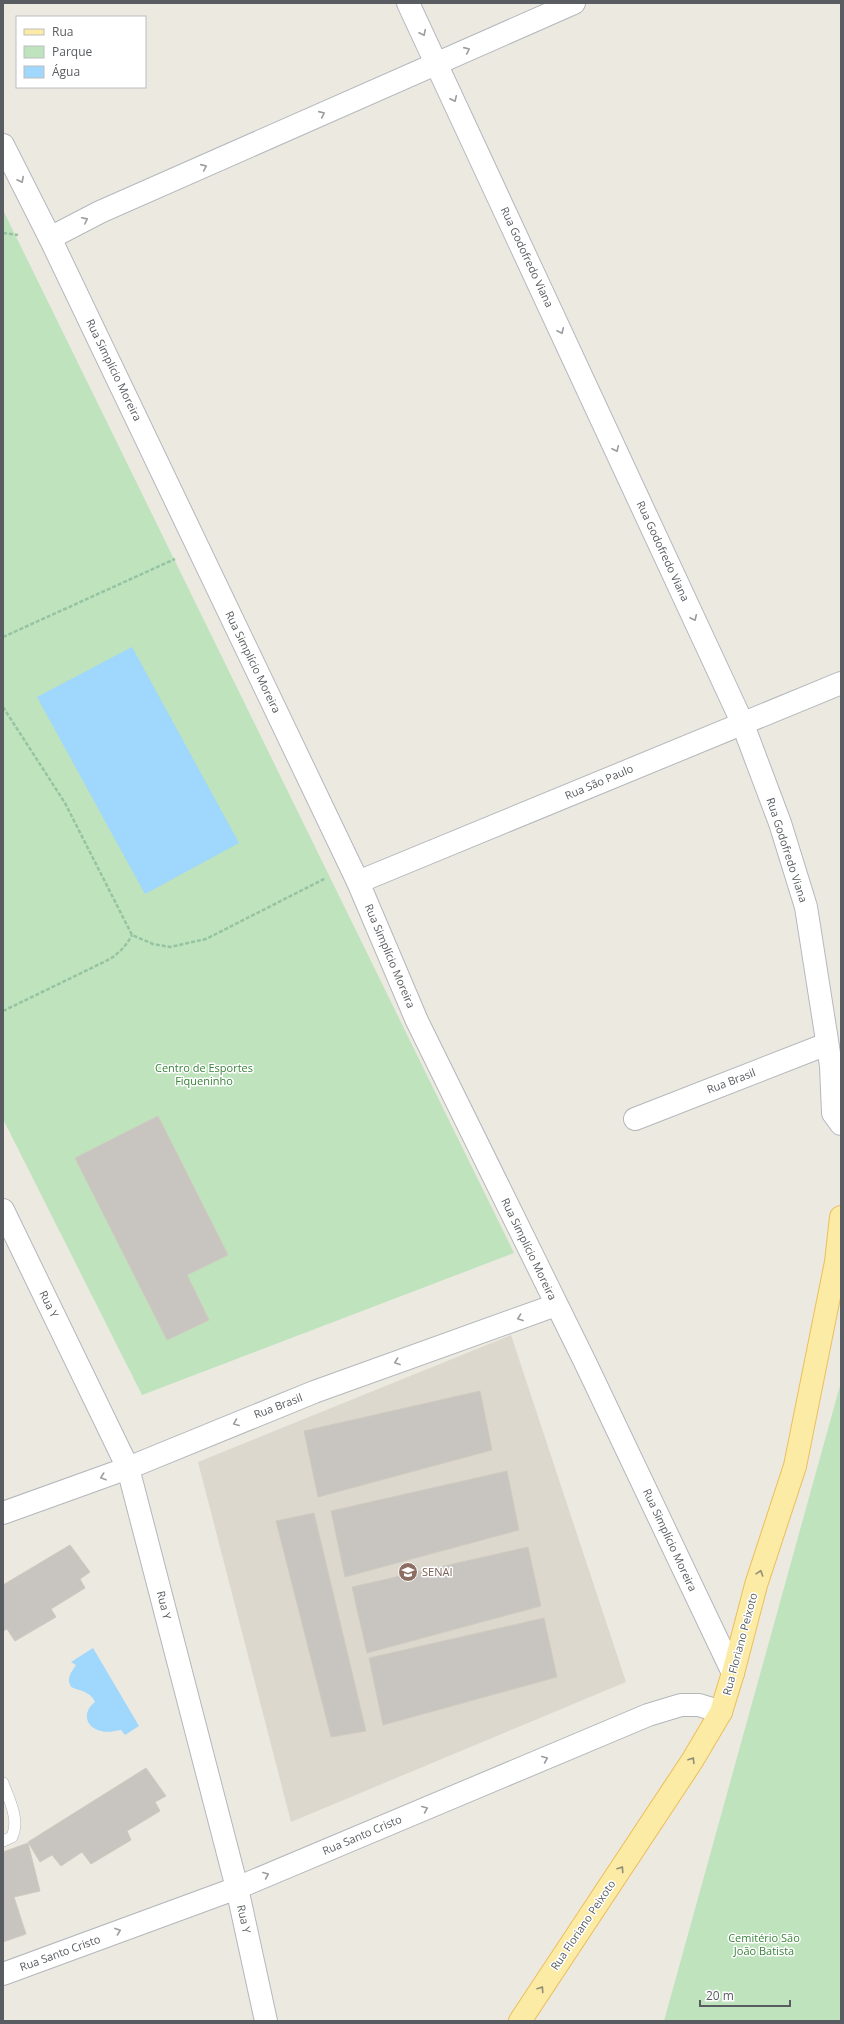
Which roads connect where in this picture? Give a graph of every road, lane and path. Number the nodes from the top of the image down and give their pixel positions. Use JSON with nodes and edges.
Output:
{"nodes":[{"id":1,"x":408,"y":3,"type":"edge"},
{"id":2,"x":574,"y":3,"type":"edge"},
{"id":3,"x":438,"y":63,"type":"junction"},
{"id":4,"x":3,"y":145,"type":"edge"},
{"id":5,"x":50,"y":238,"type":"junction"},
{"id":6,"x":175,"y":558,"type":"dead end"},
{"id":7,"x":3,"y":637,"type":"edge"},
{"id":8,"x":841,"y":683,"type":"edge"},
{"id":9,"x":3,"y":707,"type":"edge"},
{"id":10,"x":742,"y":722,"type":"junction"},
{"id":11,"x":330,"y":876,"type":"dead end"},
{"id":12,"x":358,"y":882,"type":"junction"},
{"id":13,"x":132,"y":934,"type":"junction"},
{"id":14,"x":3,"y":1011,"type":"edge"},
{"id":15,"x":827,"y":1044,"type":"junction"},
{"id":16,"x":635,"y":1119,"type":"dead end"},
{"id":17,"x":841,"y":1124,"type":"edge"},
{"id":18,"x":3,"y":1210,"type":"edge"},
{"id":19,"x":841,"y":1217,"type":"edge"},
{"id":20,"x":556,"y":1305,"type":"junction"},
{"id":21,"x":128,"y":1468,"type":"junction"},
{"id":22,"x":3,"y":1513,"type":"edge"},
{"id":23,"x":733,"y":1673,"type":"junction"},
{"id":24,"x":721,"y":1712,"type":"junction"},
{"id":25,"x":3,"y":1782,"type":"edge"},
{"id":26,"x":3,"y":1841,"type":"edge"},
{"id":27,"x":237,"y":1888,"type":"junction"},
{"id":28,"x":3,"y":1974,"type":"edge"},
{"id":29,"x":266,"y":2021,"type":"edge"},
{"id":30,"x":520,"y":2021,"type":"edge"}],
"edges":[{"from":1,"to":3,"type":"street","name":"Rua Godofredo Viana","one_way":true},
{"from":3,"to":2,"type":"street","one_way":true},
{"from":5,"to":3,"type":"street","one_way":true},
{"from":3,"to":10,"type":"street","name":"Rua Godofredo Viana","one_way":true},
{"from":4,"to":5,"type":"street","name":"Rua Simplício Moreira","one_way":true},
{"from":5,"to":12,"type":"street","name":"Rua Simplício Moreira"},
{"from":6,"to":7,"type":"path"},
{"from":8,"to":10,"type":"street","name":"Rua São Paulo"},
{"from":9,"to":13,"type":"path"},
{"from":10,"to":12,"type":"street","name":"Rua São Paulo"},
{"from":10,"to":15,"type":"street","name":"Rua Godofredo Viana"},
{"from":11,"to":13,"type":"path"},
{"from":12,"to":20,"type":"street","name":"Rua Simplício Moreira"},
{"from":13,"to":14,"type":"path"},
{"from":15,"to":16,"type":"street","name":"Rua Brasil"},
{"from":15,"to":17,"type":"street","name":"Rua Godofredo Viana"},
{"from":18,"to":21,"type":"street","name":"Rua Y"},
{"from":23,"to":19,"type":"main road","name":"Rua Floriano Peixoto","one_way":true},
{"from":20,"to":21,"type":"street","name":"Rua Brasil","one_way":true},
{"from":20,"to":23,"type":"street","name":"Rua Simplício Moreira"},
{"from":21,"to":22,"type":"street","name":"Rua Brasil","one_way":true},
{"from":21,"to":27,"type":"street","name":"Rua Y"},
{"from":23,"to":24,"type":"main road","name":"Rua Floriano Peixoto"},
{"from":27,"to":24,"type":"street","name":"Rua Santo Cristo","one_way":true},
{"from":30,"to":24,"type":"main road","name":"Rua Floriano Peixoto","one_way":true},
{"from":25,"to":26,"type":"lane"},
{"from":28,"to":27,"type":"street","name":"Rua Santo Cristo","one_way":true},
{"from":27,"to":29,"type":"street","name":"Rua Y"}]}
